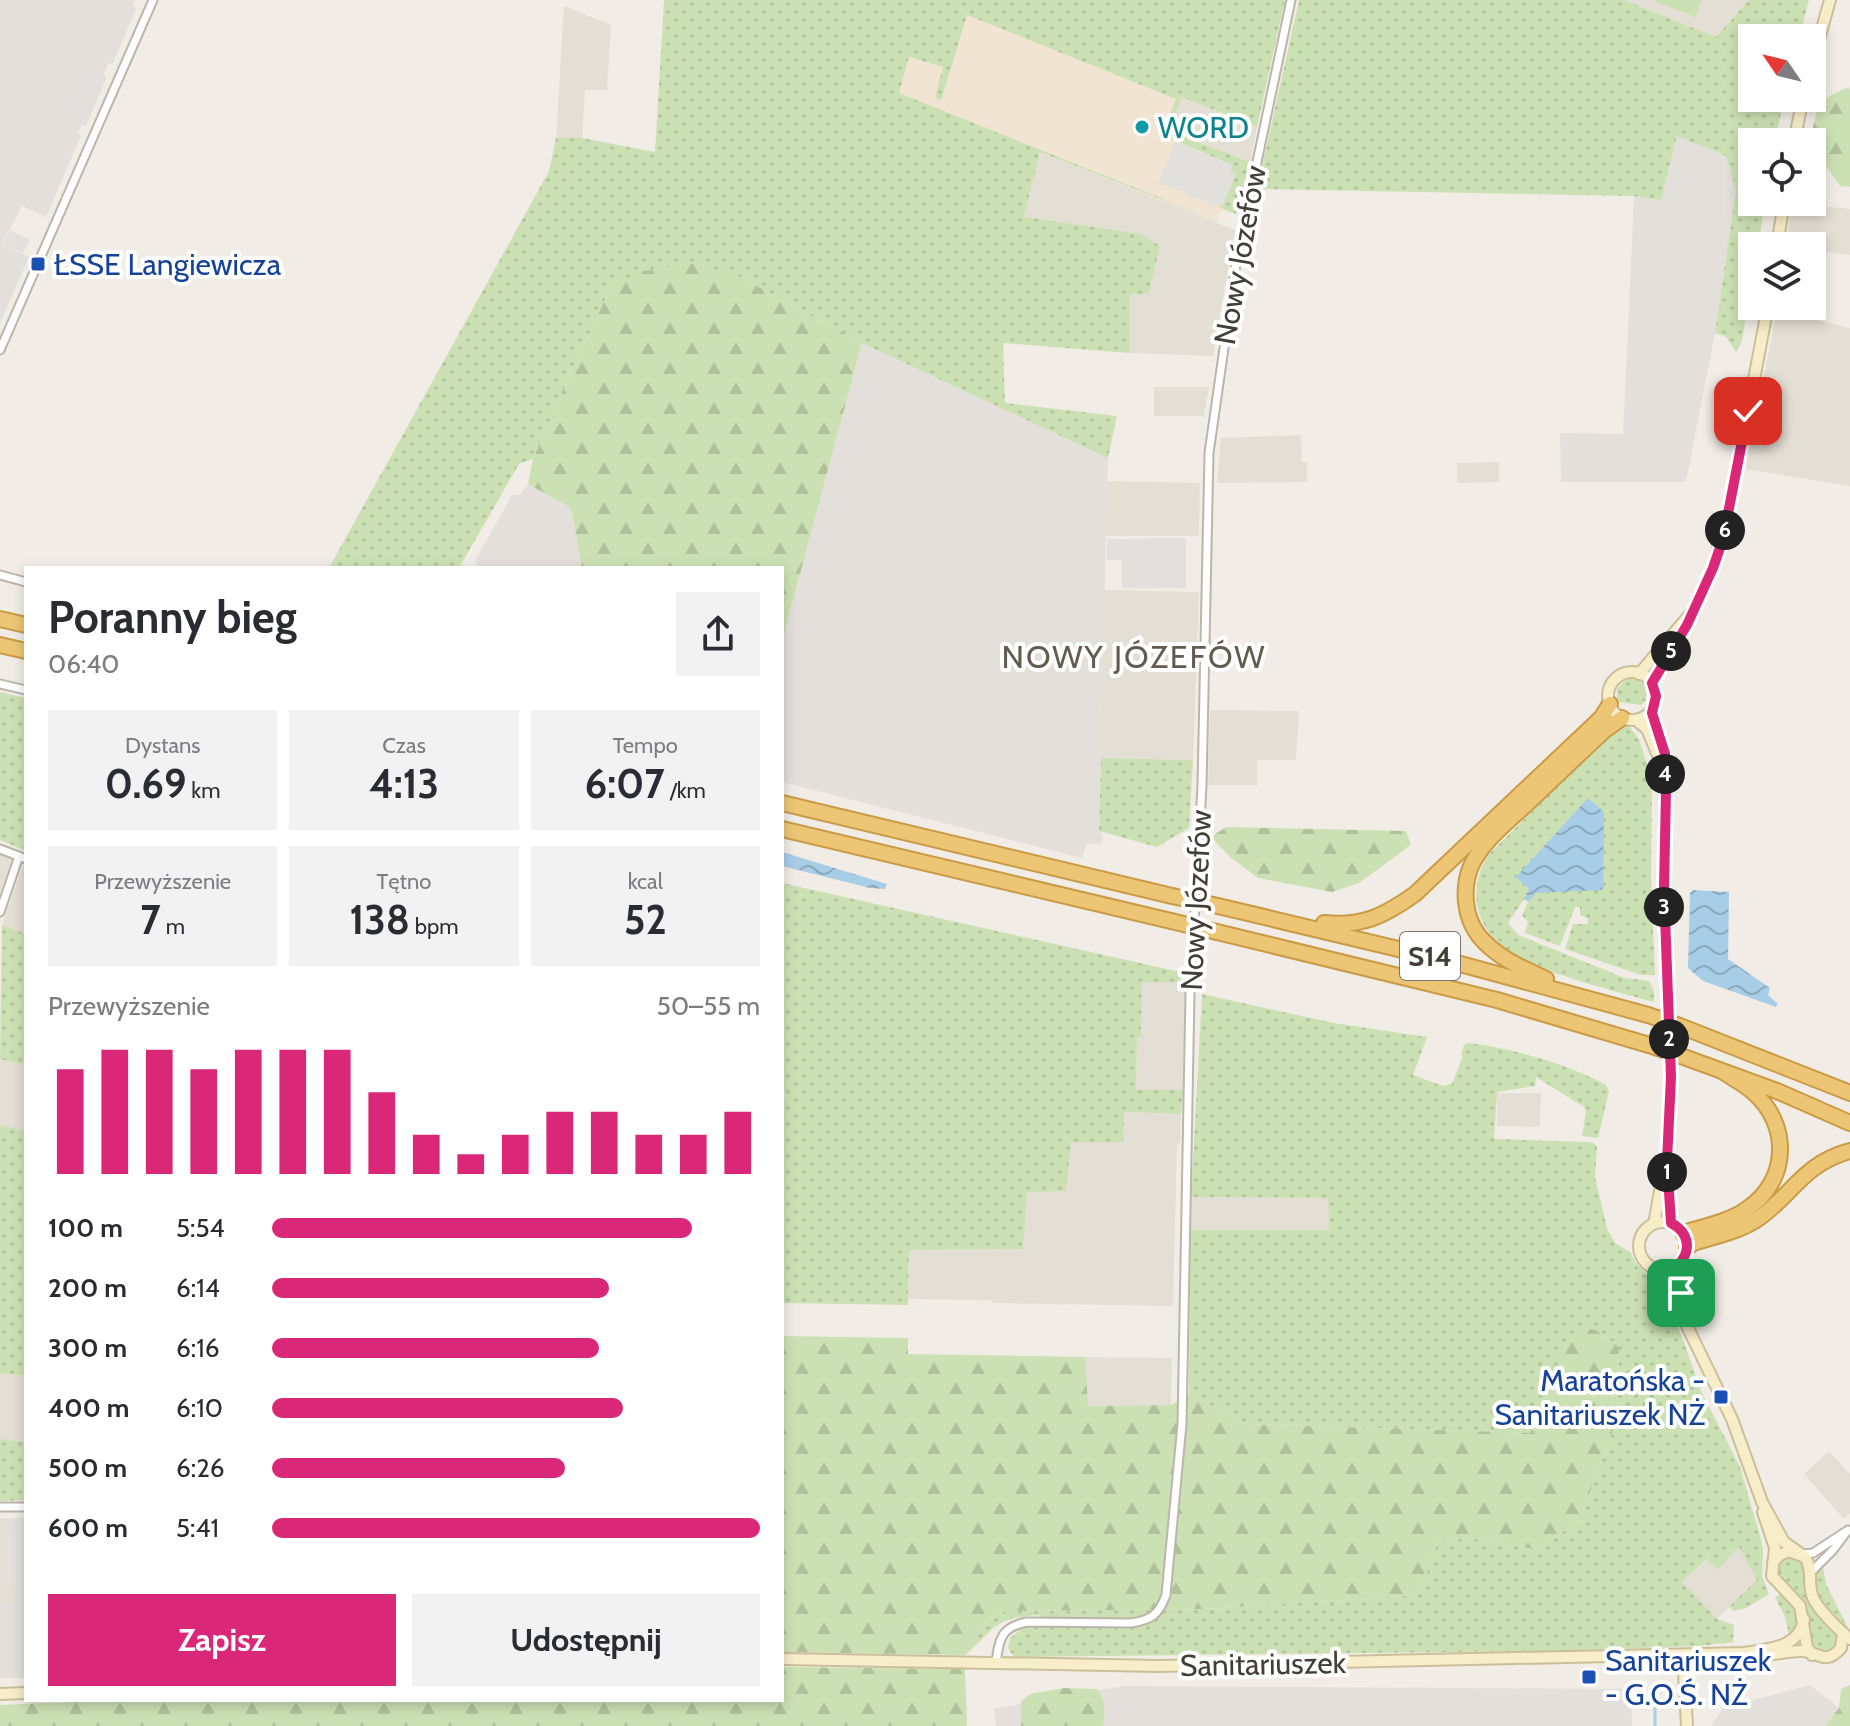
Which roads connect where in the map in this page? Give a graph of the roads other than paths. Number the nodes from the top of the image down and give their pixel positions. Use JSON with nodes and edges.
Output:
{"nodes":[{"id":1,"x":153,"y":0,"type":"edge"},
{"id":2,"x":1291,"y":0,"type":"edge"},
{"id":3,"x":1830,"y":0,"type":"edge"},
{"id":4,"x":1823,"y":24,"type":"edge"},
{"id":5,"x":1765,"y":320,"type":"edge"},
{"id":6,"x":0,"y":349,"type":"edge"},
{"id":7,"x":0,"y":575,"type":"edge"},
{"id":8,"x":24,"y":581,"type":"edge"},
{"id":9,"x":1692,"y":612,"type":"junction"},
{"id":10,"x":0,"y":619,"type":"edge"},
{"id":11,"x":24,"y":625,"type":"edge"},
{"id":12,"x":0,"y":645,"type":"edge"},
{"id":13,"x":24,"y":651,"type":"edge"},
{"id":14,"x":1639,"y":674,"type":"junction"},
{"id":15,"x":1652,"y":683,"type":"junction"},
{"id":16,"x":0,"y":684,"type":"edge"},
{"id":17,"x":24,"y":690,"type":"edge"},
{"id":18,"x":1610,"y":704,"type":"junction"},
{"id":19,"x":1652,"y":710,"type":"junction"},
{"id":20,"x":1629,"y":719,"type":"junction"},
{"id":21,"x":1665,"y":770,"type":"junction"},
{"id":22,"x":784,"y":803,"type":"edge"},
{"id":23,"x":784,"y":829,"type":"edge"},
{"id":24,"x":0,"y":849,"type":"edge"},
{"id":25,"x":23,"y":858,"type":"edge"},
{"id":26,"x":0,"y":912,"type":"edge"},
{"id":27,"x":1285,"y":921,"type":"junction"},
{"id":28,"x":1575,"y":994,"type":"junction"},
{"id":29,"x":1722,"y":1071,"type":"junction"},
{"id":30,"x":1850,"y":1093,"type":"edge"},
{"id":31,"x":1850,"y":1123,"type":"edge"},
{"id":32,"x":1850,"y":1151,"type":"edge"},
{"id":33,"x":1667,"y":1161,"type":"junction"},
{"id":34,"x":1671,"y":1223,"type":"junction"},
{"id":35,"x":1654,"y":1224,"type":"junction"},
{"id":36,"x":1683,"y":1233,"type":"junction"},
{"id":37,"x":1687,"y":1248,"type":"junction"},
{"id":38,"x":1677,"y":1266,"type":"junction"},
{"id":39,"x":1660,"y":1270,"type":"junction"},
{"id":40,"x":1693,"y":1337,"type":"junction"},
{"id":41,"x":1762,"y":1502,"type":"junction"},
{"id":42,"x":0,"y":1507,"type":"edge"},
{"id":43,"x":24,"y":1507,"type":"edge"},
{"id":44,"x":1849,"y":1529,"type":"edge"},
{"id":45,"x":1801,"y":1554,"type":"junction"},
{"id":46,"x":1772,"y":1564,"type":"junction"},
{"id":47,"x":1810,"y":1573,"type":"junction"},
{"id":48,"x":1804,"y":1619,"type":"junction"},
{"id":49,"x":1842,"y":1631,"type":"junction"},
{"id":50,"x":1850,"y":1639,"type":"edge"},
{"id":51,"x":1850,"y":1652,"type":"edge"},
{"id":52,"x":1744,"y":1653,"type":"junction"},
{"id":53,"x":1683,"y":1655,"type":"junction"},
{"id":54,"x":1812,"y":1655,"type":"junction"},
{"id":55,"x":1831,"y":1657,"type":"junction"},
{"id":56,"x":784,"y":1659,"type":"edge"},
{"id":57,"x":996,"y":1663,"type":"junction"},
{"id":58,"x":24,"y":1693,"type":"edge"},
{"id":59,"x":0,"y":1694,"type":"edge"},
{"id":60,"x":1687,"y":1726,"type":"edge"}],
"edges":[{"from":1,"to":6,"type":"street"},
{"from":2,"to":57,"type":"street","name":"Nowy Józefów"},
{"from":3,"to":4,"type":"street"},
{"from":5,"to":9,"type":"street"},
{"from":7,"to":8,"type":"street"},
{"from":9,"to":14,"type":"street"},
{"from":9,"to":15,"type":"street"},
{"from":10,"to":11,"type":"highway"},
{"from":12,"to":13,"type":"highway"},
{"from":14,"to":15,"type":"street"},
{"from":14,"to":18,"type":"street"},
{"from":15,"to":19,"type":"street"},
{"from":16,"to":17,"type":"street"},
{"from":18,"to":20,"type":"street"},
{"from":18,"to":27,"type":"highway"},
{"from":19,"to":20,"type":"street"},
{"from":19,"to":21,"type":"street"},
{"from":20,"to":21,"type":"street"},
{"from":20,"to":28,"type":"highway"},
{"from":21,"to":33,"type":"street"},
{"from":22,"to":27,"type":"highway","number":"S14","bridge":true},
{"from":23,"to":29,"type":"highway","number":"S14","bridge":true},
{"from":24,"to":25,"type":"street"},
{"from":25,"to":26,"type":"street"},
{"from":27,"to":28,"type":"highway","number":"S14"},
{"from":28,"to":30,"type":"highway","number":"S14","bridge":true},
{"from":29,"to":31,"type":"highway","number":"S14"},
{"from":29,"to":36,"type":"highway"},
{"from":32,"to":37,"type":"highway"},
{"from":33,"to":34,"type":"street"},
{"from":33,"to":35,"type":"street"},
{"from":34,"to":35,"type":"street"},
{"from":34,"to":36,"type":"street"},
{"from":35,"to":39,"type":"street"},
{"from":36,"to":37,"type":"street"},
{"from":37,"to":38,"type":"street"},
{"from":38,"to":39,"type":"street"},
{"from":38,"to":40,"type":"street"},
{"from":39,"to":40,"type":"street"},
{"from":40,"to":41,"type":"street"},
{"from":41,"to":45,"type":"street"},
{"from":41,"to":46,"type":"street"},
{"from":42,"to":43,"type":"street"},
{"from":44,"to":45,"type":"street"},
{"from":44,"to":47,"type":"street"},
{"from":45,"to":46,"type":"street"},
{"from":45,"to":47,"type":"street"},
{"from":46,"to":48,"type":"street"},
{"from":47,"to":49,"type":"street"},
{"from":48,"to":52,"type":"street","name":"Sanitariuszek"},
{"from":48,"to":54,"type":"street"},
{"from":49,"to":50,"type":"street"},
{"from":49,"to":55,"type":"street"},
{"from":51,"to":55,"type":"street"},
{"from":52,"to":53,"type":"street","name":"Sanitariuszek"},
{"from":52,"to":54,"type":"street","name":"Sanitariuszek"},
{"from":53,"to":57,"type":"street","name":"Sanitariuszek"},
{"from":53,"to":60,"type":"street"},
{"from":54,"to":55,"type":"street","name":"Sanitariuszek"},
{"from":56,"to":57,"type":"street","name":"Sanitariuszek"},
{"from":58,"to":59,"type":"street"}]}
